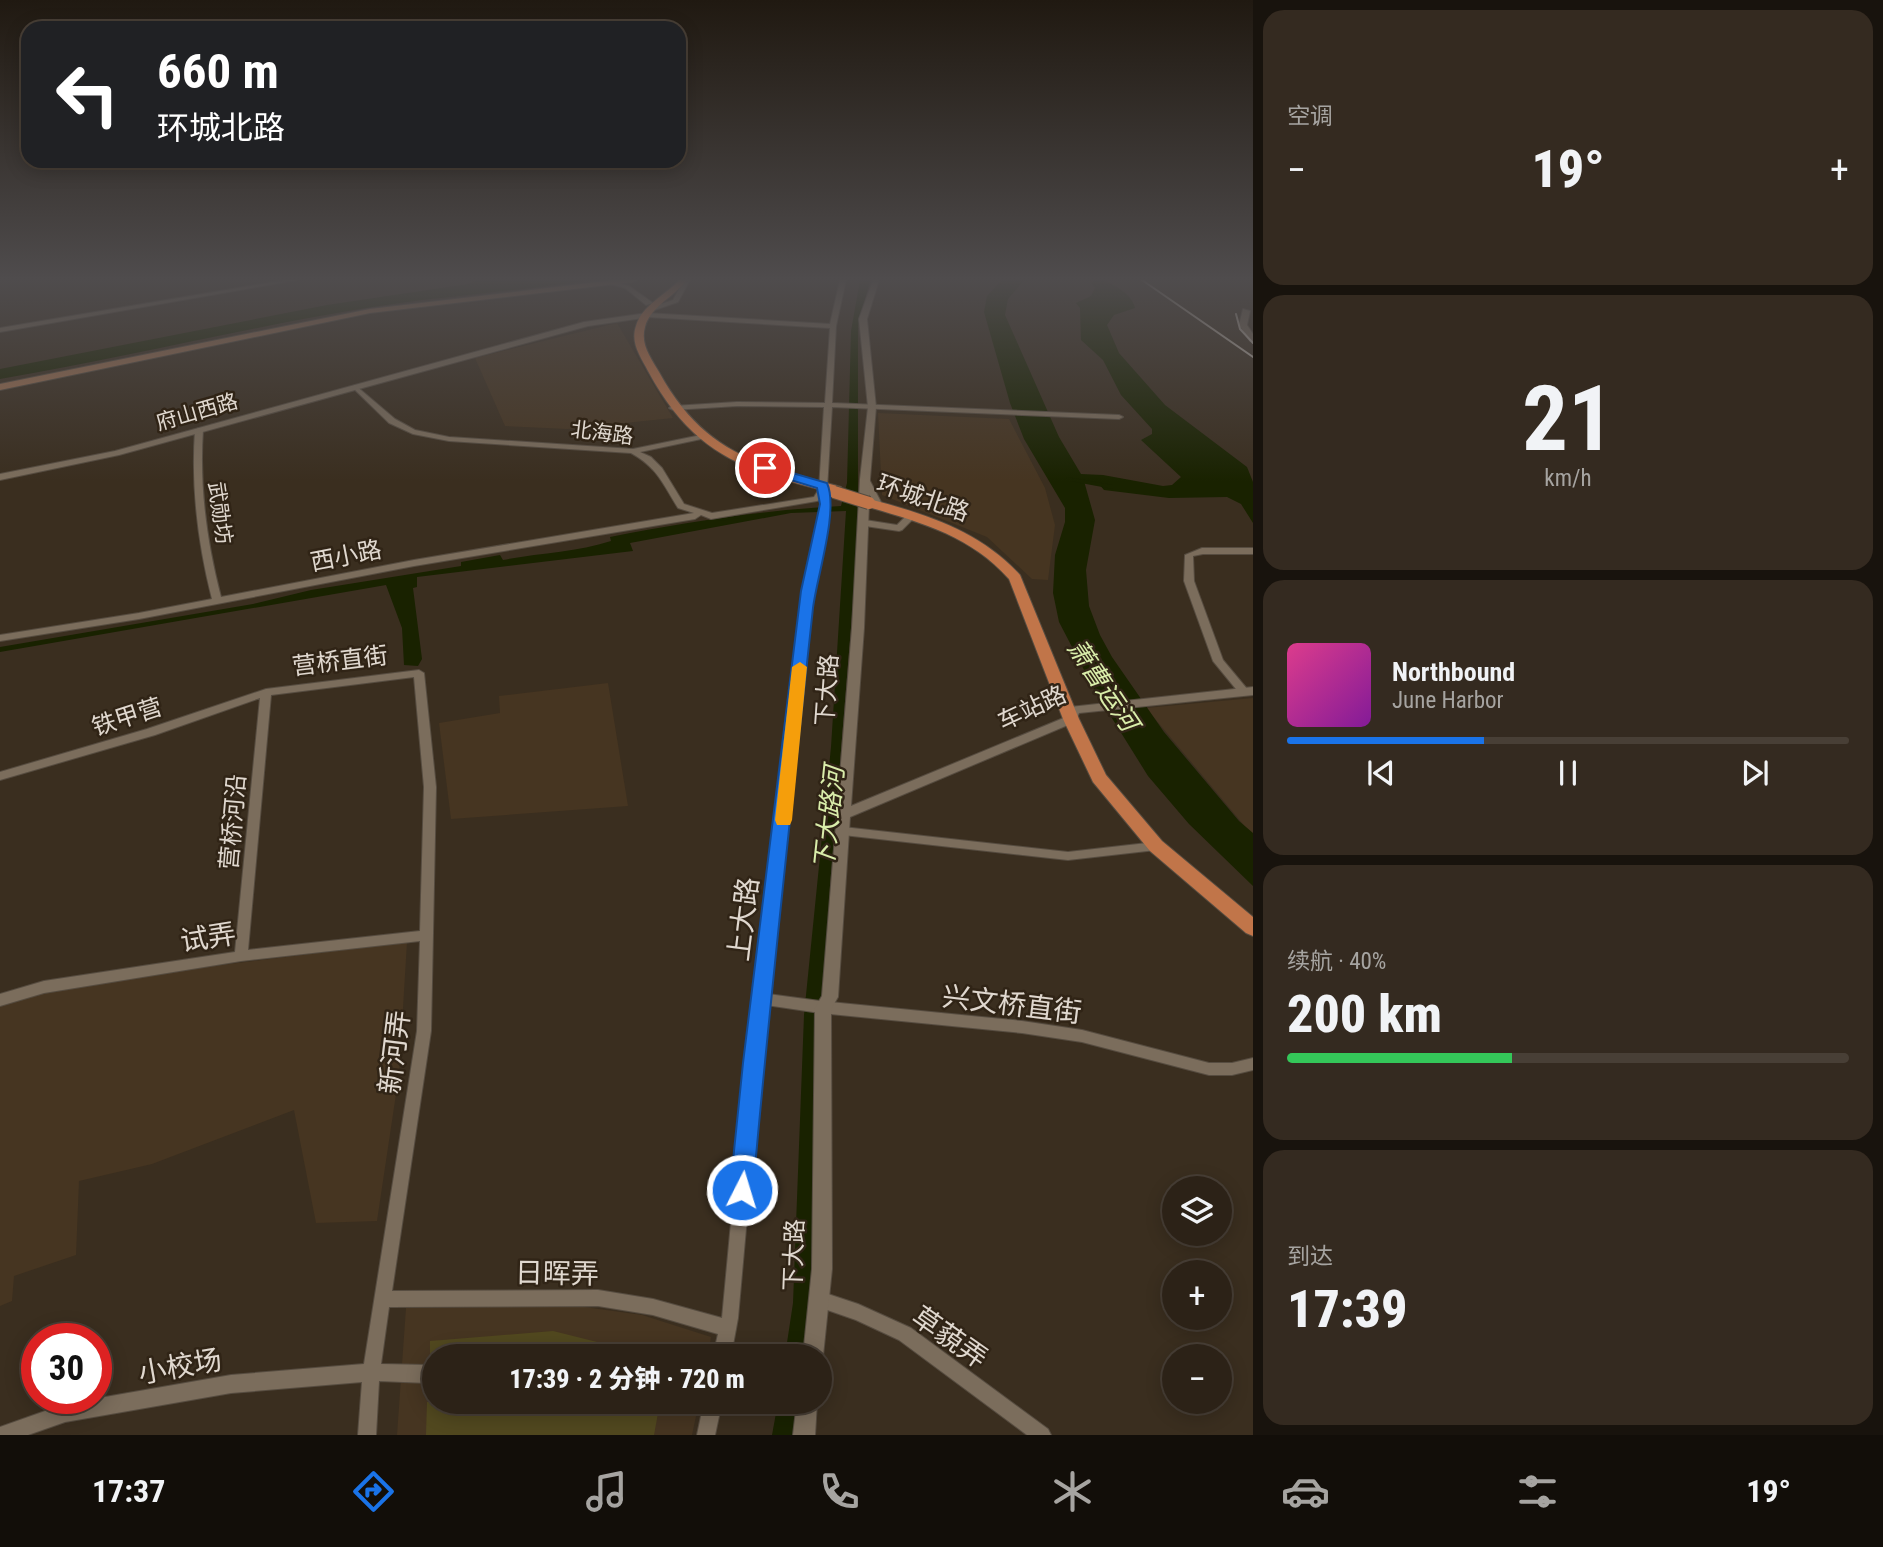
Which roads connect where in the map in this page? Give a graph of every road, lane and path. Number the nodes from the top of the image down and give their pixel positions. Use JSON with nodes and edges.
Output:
{"nodes":[{"id":1,"x":195,"y":347,"type":"edge"},
{"id":2,"x":502,"y":347,"type":"edge"},
{"id":3,"x":635,"y":347,"type":"edge"},
{"id":4,"x":833,"y":347,"type":"edge"},
{"id":5,"x":864,"y":347,"type":"edge"},
{"id":6,"x":0,"y":387,"type":"edge"},
{"id":7,"x":355,"y":387,"type":"junction"},
{"id":8,"x":829,"y":405,"type":"junction"},
{"id":9,"x":675,"y":407,"type":"junction"},
{"id":10,"x":866,"y":407,"type":"junction"},
{"id":11,"x":1119,"y":417,"type":"dead end"},
{"id":12,"x":199,"y":430,"type":"junction"},
{"id":13,"x":701,"y":436,"type":"junction"},
{"id":14,"x":633,"y":451,"type":"junction"},
{"id":15,"x":0,"y":477,"type":"edge"},
{"id":16,"x":865,"y":479,"type":"junction"},
{"id":17,"x":829,"y":489,"type":"junction"},
{"id":18,"x":872,"y":502,"type":"junction"},
{"id":19,"x":699,"y":513,"type":"junction"},
{"id":20,"x":911,"y":516,"type":"junction"},
{"id":21,"x":865,"y":523,"type":"junction"},
{"id":22,"x":1253,"y":551,"type":"edge"},
{"id":23,"x":217,"y":600,"type":"junction"},
{"id":24,"x":0,"y":638,"type":"edge"},
{"id":25,"x":419,"y":673,"type":"joint"},
{"id":26,"x":1248,"y":691,"type":"edge"},
{"id":27,"x":266,"y":692,"type":"junction"},
{"id":28,"x":1078,"y":712,"type":"junction"},
{"id":29,"x":0,"y":776,"type":"edge"},
{"id":30,"x":842,"y":815,"type":"junction"},
{"id":31,"x":843,"y":831,"type":"junction"},
{"id":32,"x":1156,"y":846,"type":"junction"},
{"id":33,"x":1253,"y":919,"type":"edge"},
{"id":34,"x":1253,"y":928,"type":"edge"},
{"id":35,"x":427,"y":935,"type":"junction"},
{"id":36,"x":241,"y":956,"type":"junction"},
{"id":37,"x":761,"y":999,"type":"junction"},
{"id":38,"x":0,"y":1000,"type":"edge"},
{"id":39,"x":821,"y":1007,"type":"junction"},
{"id":40,"x":1253,"y":1064,"type":"edge"},
{"id":41,"x":382,"y":1299,"type":"junction"},
{"id":42,"x":819,"y":1299,"type":"junction"},
{"id":43,"x":728,"y":1328,"type":"junction"},
{"id":44,"x":725,"y":1344,"type":"edge"},
{"id":45,"x":814,"y":1344,"type":"edge"},
{"id":46,"x":371,"y":1372,"type":"junction"},
{"id":47,"x":422,"y":1374,"type":"edge"},
{"id":48,"x":709,"y":1414,"type":"edge"},
{"id":49,"x":806,"y":1414,"type":"edge"},
{"id":50,"x":2,"y":1435,"type":"edge"},
{"id":51,"x":367,"y":1435,"type":"edge"},
{"id":52,"x":706,"y":1435,"type":"edge"},
{"id":53,"x":804,"y":1435,"type":"edge"},
{"id":54,"x":1042,"y":1435,"type":"edge"}],
"edges":[{"from":1,"to":6,"type":"main road"},
{"from":2,"to":7,"type":"street","name":"府山西路"},
{"from":3,"to":9,"type":"main road","name":"环城北路"},
{"from":4,"to":8,"type":"street","name":"上大路"},
{"from":5,"to":10,"type":"street","name":"下大路"},
{"from":7,"to":12,"type":"street","name":"府山西路"},
{"from":7,"to":14,"type":"street","name":"北海路"},
{"from":8,"to":9,"type":"street"},
{"from":8,"to":10,"type":"street"},
{"from":8,"to":17,"type":"street","name":"上大路"},
{"from":9,"to":13,"type":"main road","name":"环城北路"},
{"from":10,"to":11,"type":"street"},
{"from":10,"to":16,"type":"street","name":"下大路"},
{"from":12,"to":15,"type":"street","name":"府山西路"},
{"from":12,"to":23,"type":"street","name":"武勋坊"},
{"from":13,"to":14,"type":"street"},
{"from":13,"to":17,"type":"main road","name":"环城北路"},
{"from":14,"to":19,"type":"street","name":"北海路"},
{"from":16,"to":18,"type":"street"},
{"from":16,"to":21,"type":"street","name":"下大路"},
{"from":17,"to":18,"type":"main road","name":"环城北路","bridge":true},
{"from":17,"to":19,"type":"street"},
{"from":17,"to":37,"type":"street","name":"上大路"},
{"from":18,"to":20,"type":"main road","name":"环城北路"},
{"from":18,"to":28,"type":"main road","name":"环城北路"},
{"from":19,"to":23,"type":"street","name":"西小路"},
{"from":20,"to":21,"type":"street"},
{"from":20,"to":28,"type":"main road","name":"环城北路"},
{"from":21,"to":30,"type":"street","name":"下大路"},
{"from":22,"to":26,"type":"street"},
{"from":23,"to":24,"type":"street","name":"西小路"},
{"from":25,"to":27,"type":"street","name":"营桥直街"},
{"from":25,"to":35,"type":"street","name":"新河弄"},
{"from":26,"to":28,"type":"street","name":"车站路"},
{"from":27,"to":29,"type":"street","name":"铁甲营"},
{"from":27,"to":36,"type":"street","name":"营桥河沿"},
{"from":28,"to":30,"type":"street","name":"车站路"},
{"from":28,"to":32,"type":"main road","name":"环城北路"},
{"from":28,"to":33,"type":"main road","name":"环城北路"},
{"from":30,"to":31,"type":"street","name":"下大路"},
{"from":31,"to":32,"type":"street"},
{"from":31,"to":39,"type":"street","name":"下大路"},
{"from":32,"to":34,"type":"main road","name":"环城北路"},
{"from":35,"to":36,"type":"street","name":"试弄"},
{"from":35,"to":41,"type":"street","name":"新河弄"},
{"from":36,"to":38,"type":"street","name":"试弄"},
{"from":37,"to":39,"type":"street","name":"兴文桥直街"},
{"from":37,"to":43,"type":"street","name":"上大路"},
{"from":39,"to":40,"type":"street","name":"兴文桥直街"},
{"from":39,"to":42,"type":"street","name":"下大路"},
{"from":41,"to":43,"type":"street","name":"日晖弄"},
{"from":41,"to":46,"type":"street","name":"新河弄"},
{"from":42,"to":45,"type":"street","name":"下大路"},
{"from":42,"to":54,"type":"street","name":"草藐弄"},
{"from":43,"to":44,"type":"street","name":"上大路"},
{"from":46,"to":47,"type":"street","name":"小校场"},
{"from":46,"to":50,"type":"street","name":"小校场"},
{"from":46,"to":51,"type":"street","name":"新河弄"},
{"from":48,"to":52,"type":"street"},
{"from":49,"to":53,"type":"street"}]}
